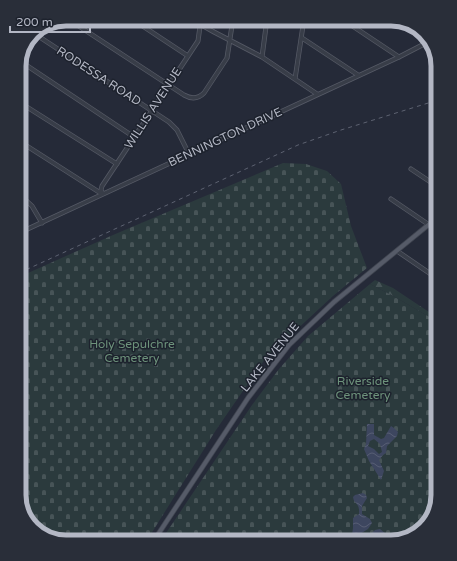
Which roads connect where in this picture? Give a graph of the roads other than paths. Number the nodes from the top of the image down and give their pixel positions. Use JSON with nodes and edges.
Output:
{"nodes":[{"id":1,"x":79,"y":26,"type":"edge"},
{"id":2,"x":143,"y":26,"type":"edge"},
{"id":3,"x":200,"y":26,"type":"edge"},
{"id":4,"x":202,"y":26,"type":"edge"},
{"id":5,"x":232,"y":26,"type":"edge"},
{"id":6,"x":266,"y":26,"type":"edge"},
{"id":7,"x":303,"y":26,"type":"edge"},
{"id":8,"x":352,"y":26,"type":"edge"},
{"id":9,"x":39,"y":37,"type":"edge"},
{"id":10,"x":302,"y":38,"type":"junction"},
{"id":11,"x":230,"y":40,"type":"junction"},
{"id":12,"x":424,"y":44,"type":"edge"},
{"id":13,"x":188,"y":56,"type":"junction"},
{"id":14,"x":262,"y":57,"type":"junction"},
{"id":15,"x":399,"y":57,"type":"junction"},
{"id":16,"x":26,"y":65,"type":"edge"},
{"id":17,"x":358,"y":76,"type":"junction"},
{"id":18,"x":295,"y":79,"type":"junction"},
{"id":19,"x":168,"y":85,"type":"junction"},
{"id":20,"x":317,"y":94,"type":"junction"},
{"id":21,"x":26,"y":106,"type":"edge"},
{"id":22,"x":152,"y":110,"type":"junction"},
{"id":23,"x":134,"y":137,"type":"junction"},
{"id":24,"x":26,"y":145,"type":"edge"},
{"id":25,"x":189,"y":154,"type":"junction"},
{"id":26,"x":117,"y":164,"type":"junction"},
{"id":27,"x":411,"y":169,"type":"dead end"},
{"id":28,"x":431,"y":182,"type":"edge"},
{"id":29,"x":103,"y":194,"type":"junction"},
{"id":30,"x":392,"y":199,"type":"dead end"},
{"id":31,"x":26,"y":200,"type":"edge"},
{"id":32,"x":42,"y":223,"type":"junction"},
{"id":33,"x":429,"y":224,"type":"joint"},
{"id":34,"x":26,"y":230,"type":"edge"},
{"id":35,"x":397,"y":251,"type":"junction"},
{"id":36,"x":431,"y":274,"type":"edge"},
{"id":37,"x":158,"y":535,"type":"edge"}],
"edges":[{"from":1,"to":19,"type":"street"},
{"from":2,"to":13,"type":"street"},
{"from":3,"to":13,"type":"street","name":"WILLIS AVENUE"},
{"from":4,"to":11,"type":"street"},
{"from":5,"to":11,"type":"street"},
{"from":6,"to":14,"type":"street"},
{"from":7,"to":10,"type":"street"},
{"from":8,"to":15,"type":"street"},
{"from":9,"to":22,"type":"street","name":"RODESSA ROAD"},
{"from":10,"to":17,"type":"street"},
{"from":10,"to":18,"type":"street"},
{"from":11,"to":14,"type":"street"},
{"from":11,"to":19,"type":"street"},
{"from":12,"to":15,"type":"street","name":"BENNINGTON DRIVE"},
{"from":13,"to":19,"type":"street","name":"WILLIS AVENUE"},
{"from":14,"to":18,"type":"street"},
{"from":15,"to":17,"type":"street","name":"BENNINGTON DRIVE"},
{"from":16,"to":23,"type":"street"},
{"from":17,"to":20,"type":"street","name":"BENNINGTON DRIVE"},
{"from":18,"to":20,"type":"street"},
{"from":19,"to":22,"type":"street","name":"WILLIS AVENUE"},
{"from":20,"to":25,"type":"street","name":"BENNINGTON DRIVE"},
{"from":21,"to":26,"type":"street"},
{"from":22,"to":23,"type":"street","name":"WILLIS AVENUE"},
{"from":22,"to":25,"type":"street","name":"RODESSA ROAD"},
{"from":23,"to":26,"type":"street","name":"WILLIS AVENUE"},
{"from":24,"to":29,"type":"street"},
{"from":25,"to":29,"type":"street","name":"BENNINGTON DRIVE"},
{"from":26,"to":29,"type":"street","name":"WILLIS AVENUE"},
{"from":27,"to":28,"type":"street"},
{"from":29,"to":32,"type":"street","name":"BENNINGTON DRIVE"},
{"from":30,"to":33,"type":"street"},
{"from":31,"to":32,"type":"street"},
{"from":32,"to":34,"type":"street","name":"BENNINGTON DRIVE"},
{"from":33,"to":35,"type":"main road","name":"LAKE AVENUE"},
{"from":35,"to":36,"type":"street"},
{"from":35,"to":37,"type":"main road","name":"LAKE AVENUE"}]}
